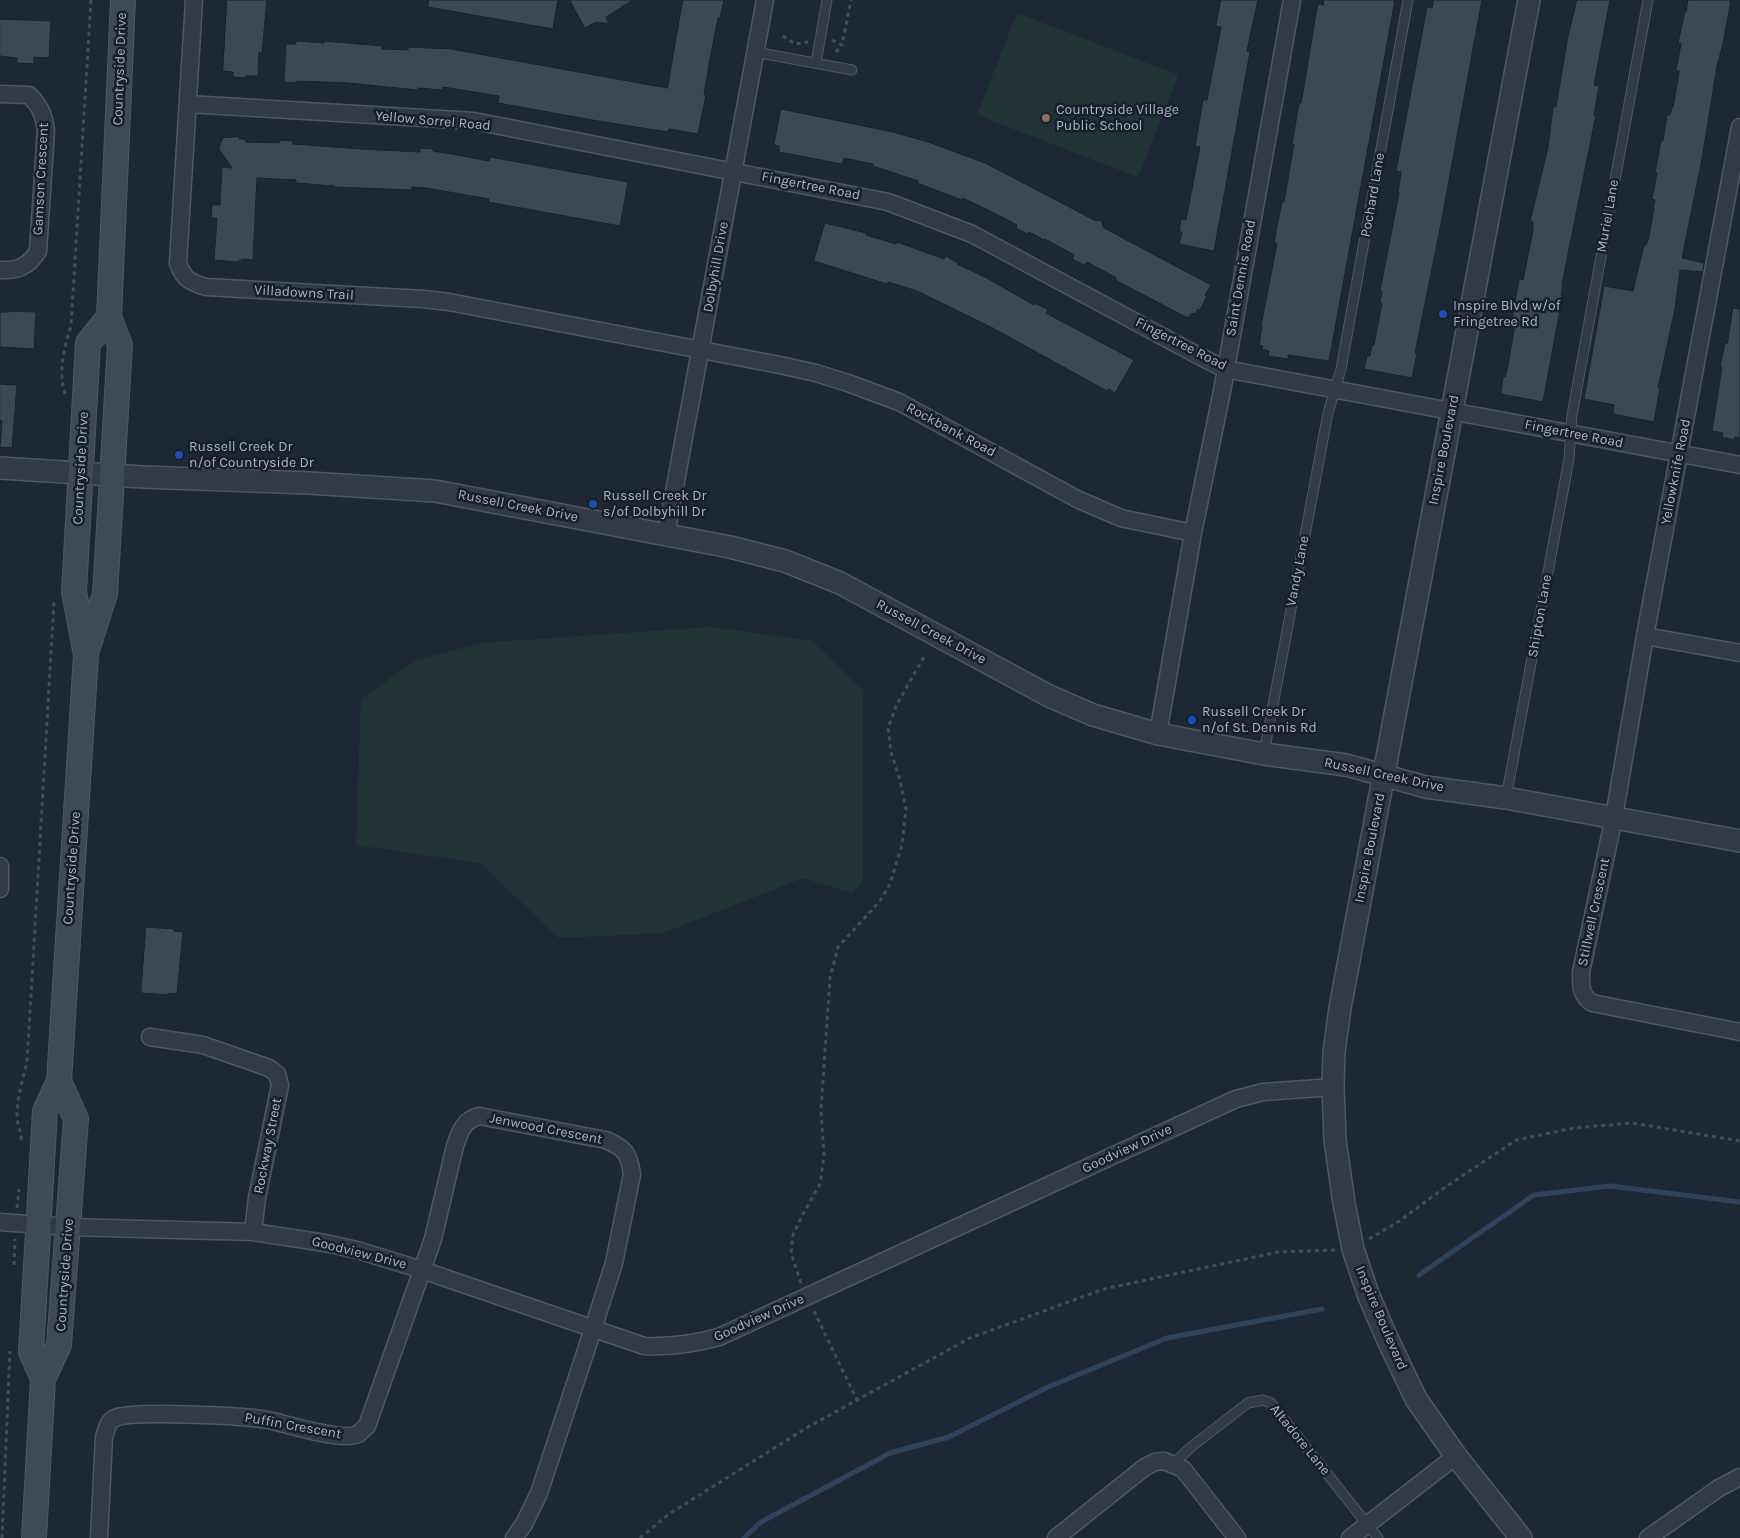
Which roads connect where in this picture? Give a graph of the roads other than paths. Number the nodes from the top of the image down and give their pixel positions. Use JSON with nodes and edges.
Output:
{"nodes":[{"id":1,"x":122,"y":0,"type":"edge"},
{"id":2,"x":194,"y":0,"type":"edge"},
{"id":3,"x":765,"y":0,"type":"edge"},
{"id":4,"x":827,"y":0,"type":"edge"},
{"id":5,"x":1292,"y":0,"type":"edge"},
{"id":6,"x":1408,"y":0,"type":"edge"},
{"id":7,"x":1529,"y":0,"type":"edge"},
{"id":8,"x":1648,"y":0,"type":"edge"},
{"id":9,"x":755,"y":52,"type":"junction"},
{"id":10,"x":816,"y":63,"type":"junction"},
{"id":11,"x":852,"y":70,"type":"dead end"},
{"id":12,"x":0,"y":94,"type":"edge"},
{"id":13,"x":188,"y":104,"type":"junction"},
{"id":14,"x":1740,"y":127,"type":"edge"},
{"id":15,"x":733,"y":172,"type":"junction"},
{"id":16,"x":0,"y":270,"type":"edge"},
{"id":17,"x":109,"y":317,"type":"junction"},
{"id":18,"x":700,"y":349,"type":"junction"},
{"id":19,"x":1225,"y":369,"type":"junction"},
{"id":20,"x":1335,"y":390,"type":"junction"},
{"id":21,"x":1452,"y":412,"type":"junction"},
{"id":22,"x":1570,"y":433,"type":"junction"},
{"id":23,"x":1680,"y":454,"type":"junction"},
{"id":24,"x":1740,"y":465,"type":"edge"},
{"id":25,"x":0,"y":468,"type":"edge"},
{"id":26,"x":80,"y":473,"type":"junction"},
{"id":27,"x":112,"y":475,"type":"junction"},
{"id":28,"x":1193,"y":532,"type":"junction"},
{"id":29,"x":666,"y":535,"type":"junction"},
{"id":30,"x":1645,"y":636,"type":"junction"},
{"id":31,"x":1740,"y":652,"type":"edge"},
{"id":32,"x":86,"y":655,"type":"junction"},
{"id":33,"x":1158,"y":734,"type":"junction"},
{"id":34,"x":1264,"y":754,"type":"junction"},
{"id":35,"x":1384,"y":776,"type":"junction"},
{"id":36,"x":1506,"y":798,"type":"junction"},
{"id":37,"x":1614,"y":817,"type":"junction"},
{"id":38,"x":1740,"y":841,"type":"edge"},
{"id":39,"x":0,"y":866,"type":"edge"},
{"id":40,"x":0,"y":889,"type":"edge"},
{"id":41,"x":1740,"y":1032,"type":"edge"},
{"id":42,"x":150,"y":1037,"type":"dead end"},
{"id":43,"x":59,"y":1081,"type":"junction"},
{"id":44,"x":1333,"y":1087,"type":"junction"},
{"id":45,"x":18,"y":1223,"type":"edge"},
{"id":46,"x":69,"y":1227,"type":"junction"},
{"id":47,"x":254,"y":1232,"type":"junction"},
{"id":48,"x":422,"y":1270,"type":"junction"},
{"id":49,"x":594,"y":1329,"type":"junction"},
{"id":50,"x":43,"y":1379,"type":"junction"},
{"id":51,"x":1456,"y":1456,"type":"junction"},
{"id":52,"x":1173,"y":1464,"type":"junction"},
{"id":53,"x":1740,"y":1476,"type":"edge"},
{"id":54,"x":1367,"y":1524,"type":"junction"},
{"id":55,"x":34,"y":1538,"type":"edge"},
{"id":56,"x":99,"y":1538,"type":"edge"},
{"id":57,"x":514,"y":1538,"type":"edge"},
{"id":58,"x":1056,"y":1538,"type":"edge"},
{"id":59,"x":1237,"y":1538,"type":"edge"},
{"id":60,"x":1350,"y":1538,"type":"edge"},
{"id":61,"x":1378,"y":1538,"type":"edge"},
{"id":62,"x":1521,"y":1538,"type":"edge"},
{"id":63,"x":1648,"y":1538,"type":"edge"}],
"edges":[{"from":1,"to":17,"type":"main road","name":"Countryside Drive"},
{"from":2,"to":13,"type":"street","name":"Villadowns Trail"},
{"from":3,"to":9,"type":"street","name":"Dolbyhill Drive"},
{"from":4,"to":10,"type":"lane"},
{"from":5,"to":19,"type":"street","name":"Saint Dennis Road"},
{"from":6,"to":20,"type":"lane","name":"Pochard Lane"},
{"from":7,"to":21,"type":"street","name":"Inspire Boulevard"},
{"from":8,"to":22,"type":"lane","name":"Muriel Lane"},
{"from":9,"to":10,"type":"lane"},
{"from":9,"to":15,"type":"street","name":"Dolbyhill Drive"},
{"from":10,"to":11,"type":"lane"},
{"from":12,"to":16,"type":"street","name":"Gamson Crescent"},
{"from":13,"to":15,"type":"street","name":"Yellow Sorrel Road"},
{"from":13,"to":18,"type":"street","name":"Villadowns Trail"},
{"from":14,"to":23,"type":"street","name":"Yellowknife Road"},
{"from":15,"to":18,"type":"street","name":"Dolbyhill Drive"},
{"from":15,"to":19,"type":"street","name":"Fingertree Road"},
{"from":17,"to":26,"type":"main road","name":"Countryside Drive"},
{"from":17,"to":27,"type":"main road","name":"Countryside Drive"},
{"from":18,"to":28,"type":"street","name":"Rockbank Road"},
{"from":18,"to":29,"type":"street","name":"Dolbyhill Drive"},
{"from":19,"to":20,"type":"street","name":"Fingertree Road"},
{"from":19,"to":28,"type":"street","name":"Saint Dennis Road"},
{"from":20,"to":21,"type":"street","name":"Fingertree Road"},
{"from":20,"to":34,"type":"lane","name":"Vandy Lane"},
{"from":21,"to":22,"type":"street","name":"Fingertree Road"},
{"from":21,"to":35,"type":"street","name":"Inspire Boulevard"},
{"from":22,"to":23,"type":"street","name":"Fingertree Road"},
{"from":22,"to":36,"type":"lane","name":"Shipton Lane"},
{"from":23,"to":24,"type":"street","name":"Fingertree Road"},
{"from":23,"to":30,"type":"street","name":"Yellowknife Road"},
{"from":25,"to":26,"type":"street","name":"Russell Creek Drive"},
{"from":26,"to":27,"type":"street","name":"Russell Creek Drive"},
{"from":26,"to":32,"type":"main road","name":"Countryside Drive"},
{"from":27,"to":29,"type":"street","name":"Russell Creek Drive"},
{"from":27,"to":32,"type":"main road","name":"Countryside Drive"},
{"from":28,"to":33,"type":"street","name":"Saint Dennis Road"},
{"from":29,"to":33,"type":"street","name":"Russell Creek Drive"},
{"from":30,"to":31,"type":"street"},
{"from":30,"to":37,"type":"street","name":"Yellowknife Road"},
{"from":32,"to":43,"type":"main road","name":"Countryside Drive"},
{"from":33,"to":34,"type":"street","name":"Russell Creek Drive"},
{"from":34,"to":35,"type":"street","name":"Russell Creek Drive"},
{"from":35,"to":36,"type":"street","name":"Russell Creek Drive"},
{"from":35,"to":44,"type":"street","name":"Inspire Boulevard"},
{"from":36,"to":37,"type":"street","name":"Russell Creek Drive"},
{"from":37,"to":38,"type":"street","name":"Russell Creek Drive"},
{"from":37,"to":41,"type":"street","name":"Stillwell Crescent"},
{"from":39,"to":40,"type":"street"},
{"from":42,"to":47,"type":"street","name":"Rockway Street"},
{"from":43,"to":45,"type":"main road","name":"Countryside Drive"},
{"from":43,"to":46,"type":"main road","name":"Countryside Drive"},
{"from":44,"to":49,"type":"street","name":"Goodview Drive"},
{"from":44,"to":51,"type":"street","name":"Inspire Boulevard"},
{"from":45,"to":46,"type":"street","name":"Goodview Drive"},
{"from":45,"to":50,"type":"main road","name":"Countryside Drive"},
{"from":46,"to":47,"type":"street","name":"Goodview Drive"},
{"from":46,"to":50,"type":"main road","name":"Countryside Drive"},
{"from":47,"to":48,"type":"street","name":"Goodview Drive"},
{"from":48,"to":49,"type":"street","name":"Goodview Drive"},
{"from":48,"to":49,"type":"street","name":"Jenwood Crescent"},
{"from":48,"to":56,"type":"street","name":"Puffin Crescent"},
{"from":49,"to":57,"type":"street"},
{"from":50,"to":55,"type":"main road","name":"Countryside Drive"},
{"from":51,"to":54,"type":"street"},
{"from":51,"to":62,"type":"street","name":"Inspire Boulevard"},
{"from":52,"to":54,"type":"lane","name":"Altadore Lane"},
{"from":52,"to":58,"type":"street"},
{"from":52,"to":59,"type":"street"},
{"from":53,"to":63,"type":"street"},
{"from":54,"to":60,"type":"street"},
{"from":54,"to":61,"type":"lane","name":"Altadore Lane"}]}
